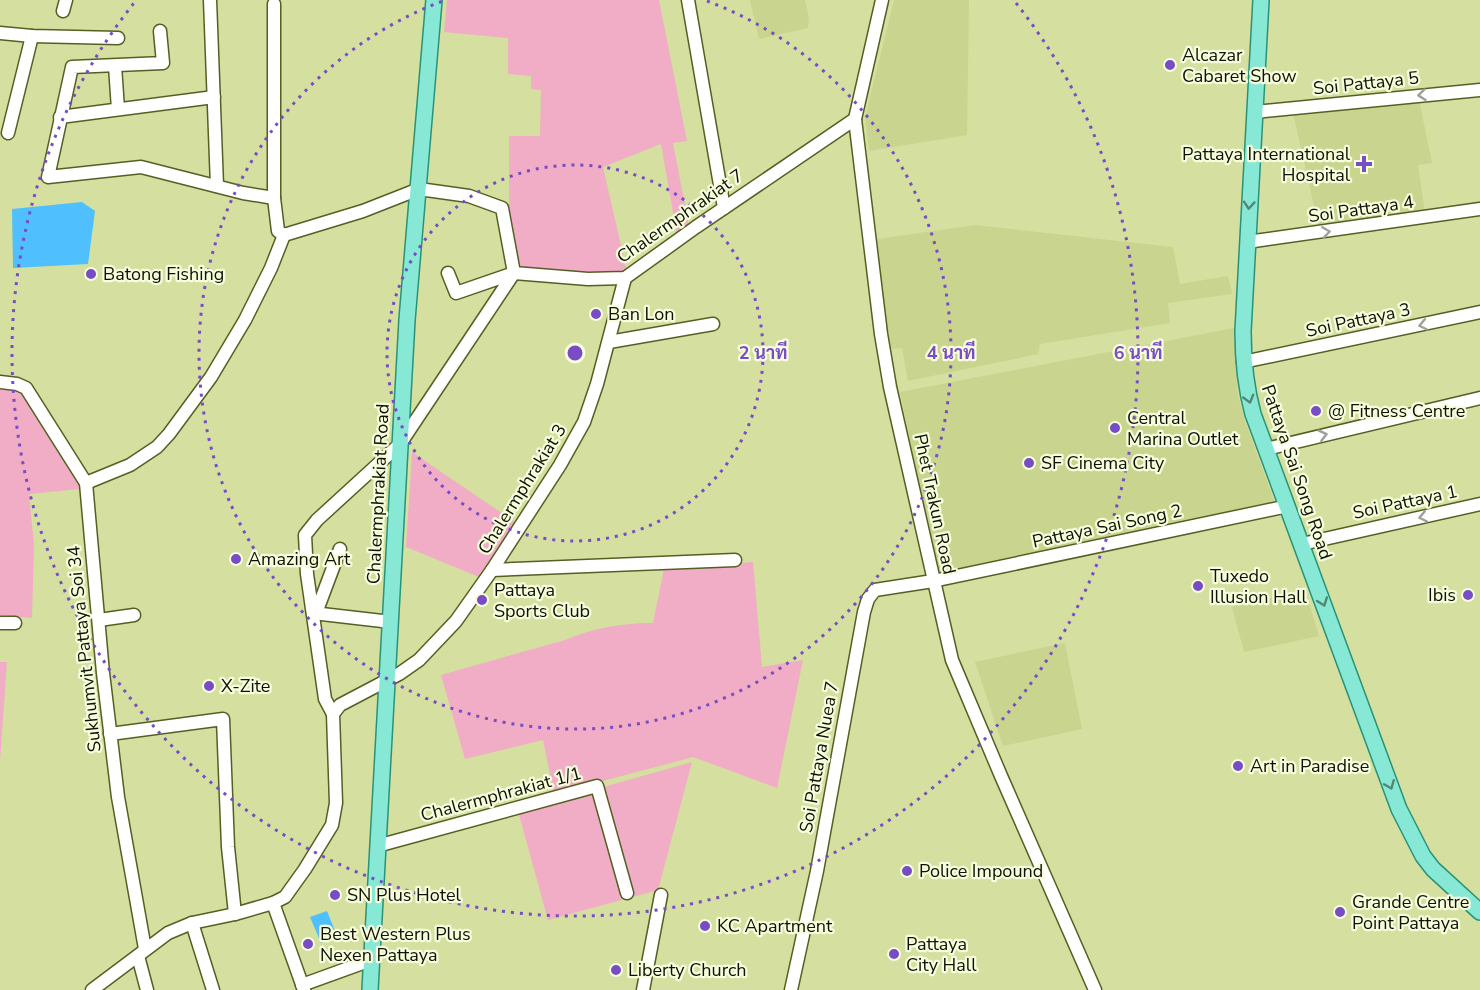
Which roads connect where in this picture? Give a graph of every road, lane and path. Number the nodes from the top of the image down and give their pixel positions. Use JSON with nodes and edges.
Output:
{"nodes":[{"id":1,"x":210,"y":0,"type":"edge"},
{"id":2,"x":434,"y":0,"type":"edge"},
{"id":3,"x":688,"y":0,"type":"edge"},
{"id":4,"x":882,"y":0,"type":"edge"},
{"id":5,"x":1261,"y":0,"type":"edge"},
{"id":6,"x":274,"y":4,"type":"dead end"},
{"id":7,"x":160,"y":31,"type":"dead end"},
{"id":8,"x":0,"y":33,"type":"edge"},
{"id":9,"x":32,"y":36,"type":"junction"},
{"id":10,"x":118,"y":38,"type":"dead end"},
{"id":11,"x":115,"y":66,"type":"junction"},
{"id":12,"x":1480,"y":90,"type":"edge"},
{"id":13,"x":214,"y":97,"type":"junction"},
{"id":14,"x":118,"y":109,"type":"junction"},
{"id":15,"x":1255,"y":112,"type":"junction"},
{"id":16,"x":60,"y":117,"type":"junction"},
{"id":17,"x":855,"y":119,"type":"junction"},
{"id":18,"x":8,"y":133,"type":"dead end"},
{"id":19,"x":217,"y":186,"type":"junction"},
{"id":20,"x":419,"y":189,"type":"junction"},
{"id":21,"x":274,"y":198,"type":"junction"},
{"id":22,"x":724,"y":208,"type":"junction"},
{"id":23,"x":1480,"y":210,"type":"edge"},
{"id":24,"x":284,"y":236,"type":"junction"},
{"id":25,"x":1247,"y":242,"type":"junction"},
{"id":26,"x":448,"y":273,"type":"dead end"},
{"id":27,"x":514,"y":273,"type":"junction"},
{"id":28,"x":625,"y":278,"type":"junction"},
{"id":29,"x":1480,"y":312,"type":"edge"},
{"id":30,"x":713,"y":324,"type":"dead end"},
{"id":31,"x":609,"y":342,"type":"junction"},
{"id":32,"x":1243,"y":362,"type":"junction"},
{"id":33,"x":0,"y":382,"type":"edge"},
{"id":34,"x":1480,"y":398,"type":"edge"},
{"id":35,"x":400,"y":444,"type":"junction"},
{"id":36,"x":1266,"y":449,"type":"junction"},
{"id":37,"x":86,"y":483,"type":"junction"},
{"id":38,"x":1480,"y":504,"type":"edge"},
{"id":39,"x":1288,"y":506,"type":"junction"},
{"id":40,"x":1302,"y":544,"type":"junction"},
{"id":41,"x":340,"y":549,"type":"dead end"},
{"id":42,"x":735,"y":560,"type":"dead end"},
{"id":43,"x":492,"y":570,"type":"junction"},
{"id":44,"x":933,"y":581,"type":"junction"},
{"id":45,"x":315,"y":613,"type":"junction"},
{"id":46,"x":134,"y":615,"type":"dead end"},
{"id":47,"x":99,"y":620,"type":"junction"},
{"id":48,"x":0,"y":622,"type":"edge"},
{"id":49,"x":15,"y":622,"type":"dead end"},
{"id":50,"x":391,"y":622,"type":"junction"},
{"id":51,"x":387,"y":680,"type":"junction"},
{"id":52,"x":333,"y":714,"type":"junction"},
{"id":53,"x":110,"y":734,"type":"junction"},
{"id":54,"x":377,"y":846,"type":"junction"},
{"id":55,"x":627,"y":893,"type":"dead end"},
{"id":56,"x":661,"y":895,"type":"dead end"},
{"id":57,"x":273,"y":903,"type":"junction"},
{"id":58,"x":1480,"y":912,"type":"edge"},
{"id":59,"x":235,"y":914,"type":"junction"},
{"id":60,"x":192,"y":923,"type":"junction"},
{"id":61,"x":141,"y":953,"type":"junction"},
{"id":62,"x":371,"y":960,"type":"junction"},
{"id":63,"x":303,"y":987,"type":"edge"},
{"id":64,"x":92,"y":990,"type":"edge"},
{"id":65,"x":147,"y":990,"type":"edge"},
{"id":66,"x":213,"y":990,"type":"edge"},
{"id":67,"x":370,"y":990,"type":"edge"},
{"id":68,"x":643,"y":990,"type":"edge"},
{"id":69,"x":791,"y":990,"type":"edge"},
{"id":70,"x":1095,"y":990,"type":"edge"}],
"edges":[{"from":1,"to":13,"type":"street"},
{"from":2,"to":20,"type":"main road","name":"Chalermphrakiat Road"},
{"from":3,"to":22,"type":"street"},
{"from":4,"to":17,"type":"street","name":"Phet Trakun Road"},
{"from":5,"to":15,"type":"main road","name":"Pattaya Sai Song Road"},
{"from":6,"to":21,"type":"street"},
{"from":7,"to":11,"type":"street"},
{"from":8,"to":9,"type":"street"},
{"from":9,"to":10,"type":"street"},
{"from":9,"to":18,"type":"street"},
{"from":11,"to":14,"type":"street"},
{"from":11,"to":16,"type":"street"},
{"from":12,"to":15,"type":"street","name":"Soi Pattaya 5","one_way":true},
{"from":13,"to":14,"type":"street"},
{"from":13,"to":19,"type":"street"},
{"from":14,"to":16,"type":"street"},
{"from":15,"to":25,"type":"main road","name":"Pattaya Sai Song Road","one_way":true},
{"from":16,"to":19,"type":"street"},
{"from":17,"to":22,"type":"street","name":"Chalermphrakiat 7"},
{"from":17,"to":44,"type":"street","name":"Phet Trakun Road"},
{"from":19,"to":21,"type":"street"},
{"from":20,"to":24,"type":"street"},
{"from":20,"to":27,"type":"street"},
{"from":20,"to":35,"type":"main road","name":"Chalermphrakiat Road"},
{"from":21,"to":24,"type":"street"},
{"from":22,"to":28,"type":"street","name":"Chalermphrakiat 7"},
{"from":25,"to":23,"type":"street","name":"Soi Pattaya 4","one_way":true},
{"from":24,"to":37,"type":"street"},
{"from":25,"to":32,"type":"main road","name":"Pattaya Sai Song Road"},
{"from":26,"to":27,"type":"street"},
{"from":27,"to":28,"type":"street","name":"Chalermphrakiat 7"},
{"from":27,"to":35,"type":"street"},
{"from":28,"to":31,"type":"street","name":"Chalermphrakiat 3"},
{"from":29,"to":32,"type":"street","name":"Soi Pattaya 3","one_way":true},
{"from":30,"to":31,"type":"street"},
{"from":31,"to":43,"type":"street","name":"Chalermphrakiat 3"},
{"from":32,"to":36,"type":"main road","name":"Pattaya Sai Song Road","one_way":true},
{"from":33,"to":37,"type":"street","name":"Sukhumvit Pattaya Soi 34"},
{"from":36,"to":34,"type":"street","one_way":true},
{"from":35,"to":45,"type":"street"},
{"from":35,"to":50,"type":"main road","name":"Chalermphrakiat Road"},
{"from":36,"to":39,"type":"main road","name":"Pattaya Sai Song Road"},
{"from":37,"to":47,"type":"street","name":"Sukhumvit Pattaya Soi 34"},
{"from":38,"to":40,"type":"street","name":"Soi Pattaya 1","one_way":true},
{"from":39,"to":40,"type":"main road","name":"Pattaya Sai Song Road"},
{"from":39,"to":44,"type":"street","name":"Pattaya Sai Song 2"},
{"from":40,"to":58,"type":"main road","name":"Pattaya Sai Song Road","one_way":true},
{"from":41,"to":45,"type":"street"},
{"from":42,"to":43,"type":"street"},
{"from":43,"to":51,"type":"street","name":"Chalermphrakiat 3"},
{"from":44,"to":69,"type":"street","name":"Soi Pattaya Nuea 7"},
{"from":44,"to":70,"type":"street","name":"Phet Trakun Road"},
{"from":45,"to":50,"type":"street"},
{"from":45,"to":52,"type":"street"},
{"from":46,"to":47,"type":"street"},
{"from":47,"to":53,"type":"street","name":"Sukhumvit Pattaya Soi 34"},
{"from":48,"to":49,"type":"street"},
{"from":50,"to":51,"type":"main road","name":"Chalermphrakiat Road"},
{"from":51,"to":52,"type":"street","name":"Chalermphrakiat 3"},
{"from":51,"to":54,"type":"main road","name":"Chalermphrakiat Road"},
{"from":52,"to":57,"type":"street"},
{"from":53,"to":59,"type":"street"},
{"from":53,"to":61,"type":"street","name":"Sukhumvit Pattaya Soi 34"},
{"from":54,"to":55,"type":"street","name":"Chalermphrakiat 1/1"},
{"from":54,"to":62,"type":"main road","name":"Chalermphrakiat Road"},
{"from":56,"to":68,"type":"street"},
{"from":57,"to":59,"type":"street"},
{"from":57,"to":63,"type":"street"},
{"from":59,"to":60,"type":"street"},
{"from":60,"to":61,"type":"street"},
{"from":60,"to":66,"type":"street"},
{"from":61,"to":64,"type":"street"},
{"from":61,"to":65,"type":"street","name":"Sukhumvit Pattaya Soi 34"},
{"from":62,"to":63,"type":"street"},
{"from":62,"to":67,"type":"main road","name":"Chalermphrakiat Road"}]}
